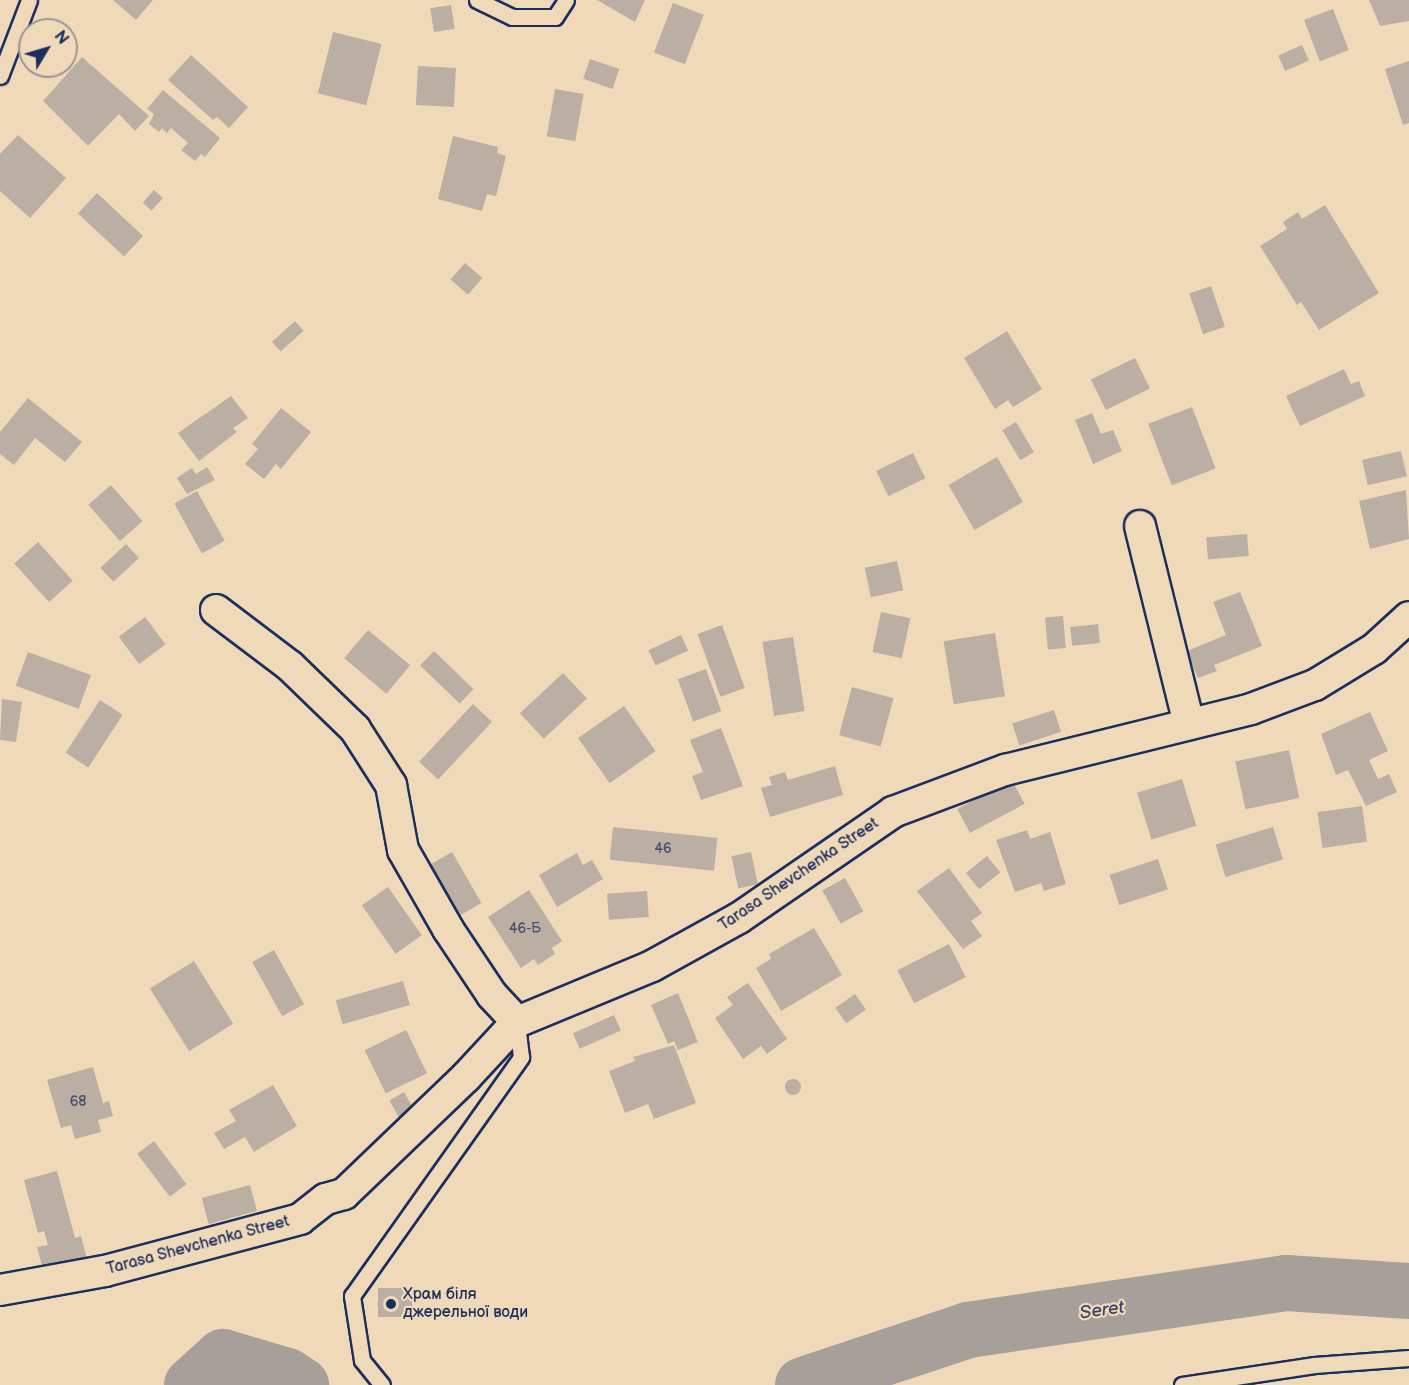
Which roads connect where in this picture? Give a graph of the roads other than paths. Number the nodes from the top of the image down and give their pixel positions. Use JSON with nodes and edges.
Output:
{"nodes":[{"id":1,"x":29,"y":0,"type":"edge"},
{"id":2,"x":477,"y":0,"type":"edge"},
{"id":3,"x":566,"y":0,"type":"edge"},
{"id":4,"x":0,"y":76,"type":"edge"},
{"id":5,"x":1140,"y":526,"type":"dead end"},
{"id":6,"x":216,"y":610,"type":"dead end"},
{"id":7,"x":1409,"y":618,"type":"edge"},
{"id":8,"x":1189,"y":724,"type":"junction"},
{"id":9,"x":517,"y":1022,"type":"junction"},
{"id":10,"x":0,"y":1290,"type":"edge"},
{"id":11,"x":1409,"y":1358,"type":"edge"},
{"id":12,"x":382,"y":1385,"type":"edge"},
{"id":13,"x":1182,"y":1385,"type":"edge"}],
"edges":[{"from":1,"to":4,"type":"lane"},
{"from":2,"to":3,"type":"lane"},
{"from":5,"to":8,"type":"street"},
{"from":6,"to":9,"type":"street"},
{"from":7,"to":8,"type":"street","name":"Tarasa Shevchenka Street"},
{"from":8,"to":9,"type":"street","name":"Tarasa Shevchenka Street"},
{"from":9,"to":10,"type":"street","name":"Tarasa Shevchenka Street"},
{"from":9,"to":12,"type":"lane"},
{"from":11,"to":13,"type":"lane"}]}
